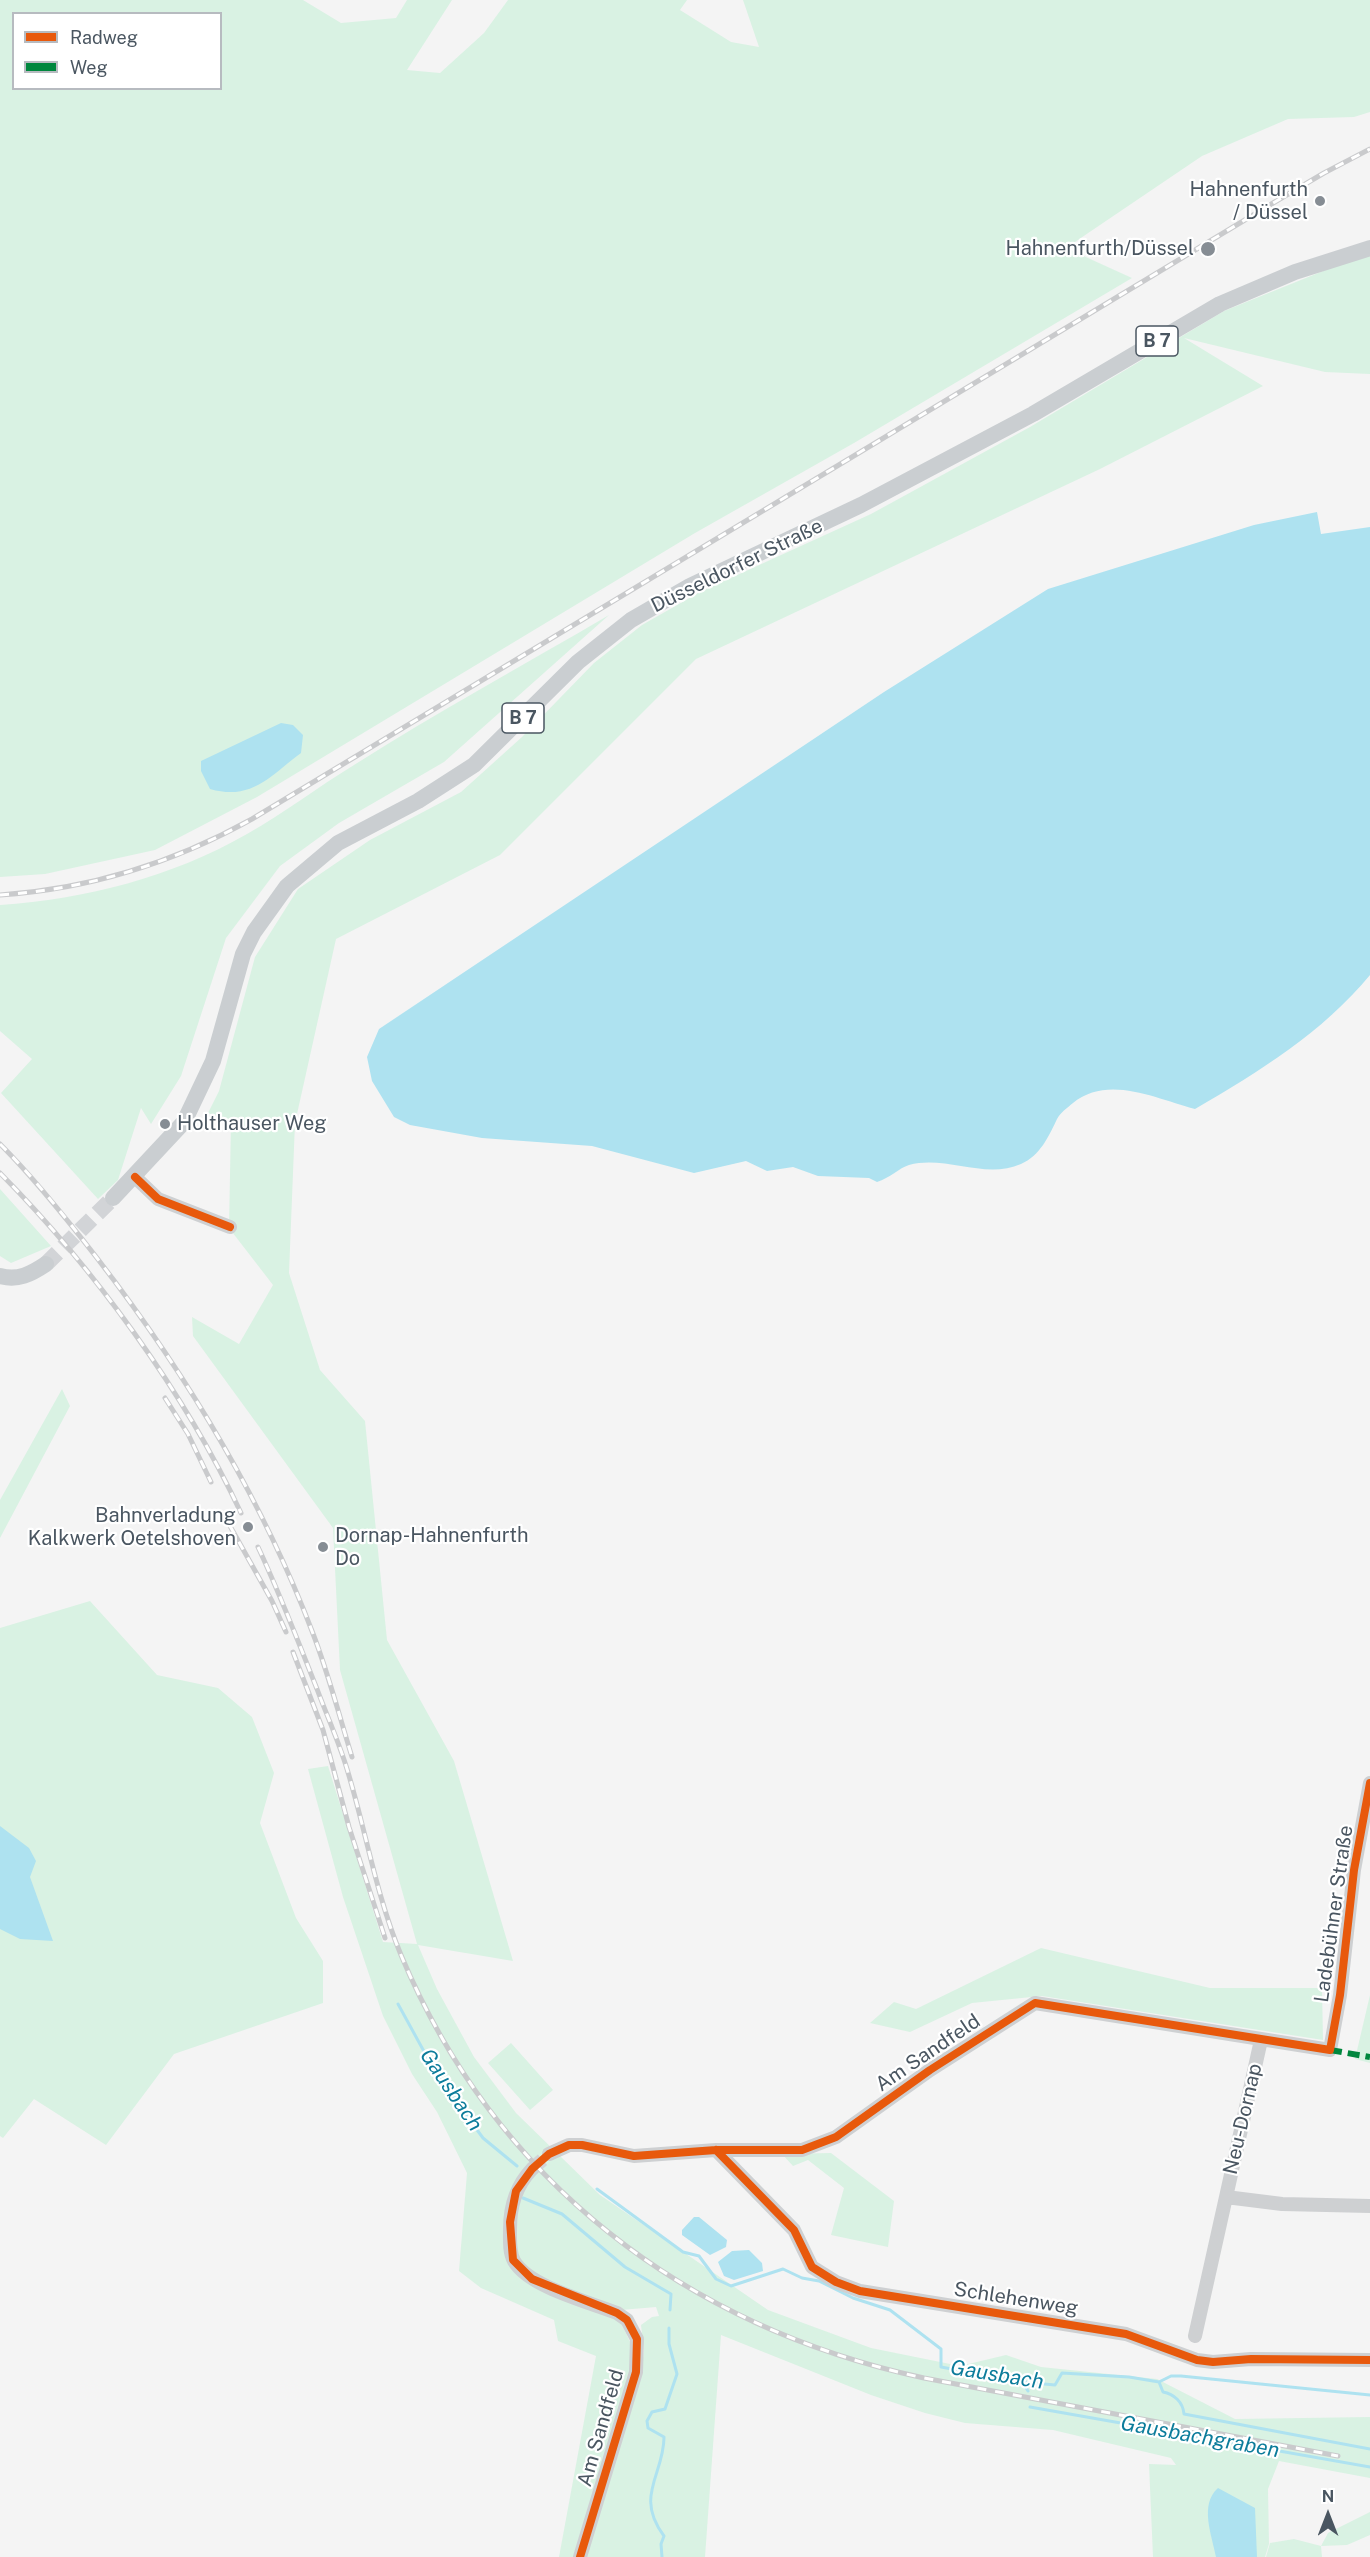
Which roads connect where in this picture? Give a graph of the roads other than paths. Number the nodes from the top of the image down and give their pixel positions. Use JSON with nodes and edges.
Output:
{"nodes":[{"id":1,"x":1370,"y":248,"type":"edge"},
{"id":2,"x":135,"y":1177,"type":"junction"},
{"id":3,"x":112,"y":1198,"type":"tunnel mouth"},
{"id":4,"x":230,"y":1227,"type":"dead end"},
{"id":5,"x":46,"y":1264,"type":"tunnel mouth"},
{"id":6,"x":0,"y":1275,"type":"edge"},
{"id":7,"x":1370,"y":1783,"type":"edge"},
{"id":8,"x":1261,"y":2040,"type":"junction"},
{"id":9,"x":1330,"y":2050,"type":"joint"},
{"id":10,"x":716,"y":2150,"type":"junction"},
{"id":11,"x":549,"y":2154,"type":"tunnel mouth"},
{"id":12,"x":532,"y":2169,"type":"tunnel mouth"},
{"id":13,"x":1226,"y":2197,"type":"junction"},
{"id":14,"x":1370,"y":2206,"type":"edge"},
{"id":15,"x":1195,"y":2336,"type":"dead end"},
{"id":16,"x":1370,"y":2360,"type":"edge"},
{"id":17,"x":580,"y":2557,"type":"edge"}],
"edges":[{"from":1,"to":2,"type":"main road","name":"Düsseldorfer Straße","number":"B 7"},
{"from":2,"to":3,"type":"main road","name":"Düsseldorfer Straße","number":"B 7"},
{"from":2,"to":4,"type":"street"},
{"from":5,"to":6,"type":"main road"},
{"from":7,"to":9,"type":"street","name":"Ladebühner Straße"},
{"from":8,"to":9,"type":"street","name":"Am Sandfeld"},
{"from":8,"to":10,"type":"street","name":"Am Sandfeld"},
{"from":8,"to":13,"type":"street","name":"Neu-Dornap"},
{"from":10,"to":11,"type":"street","name":"Am Sandfeld"},
{"from":10,"to":16,"type":"street","name":"Schlehenweg"},
{"from":12,"to":17,"type":"street","name":"Am Sandfeld"},
{"from":13,"to":14,"type":"street","name":"Neu-Dornap"},
{"from":13,"to":15,"type":"street","name":"Neu-Dornap"}]}
